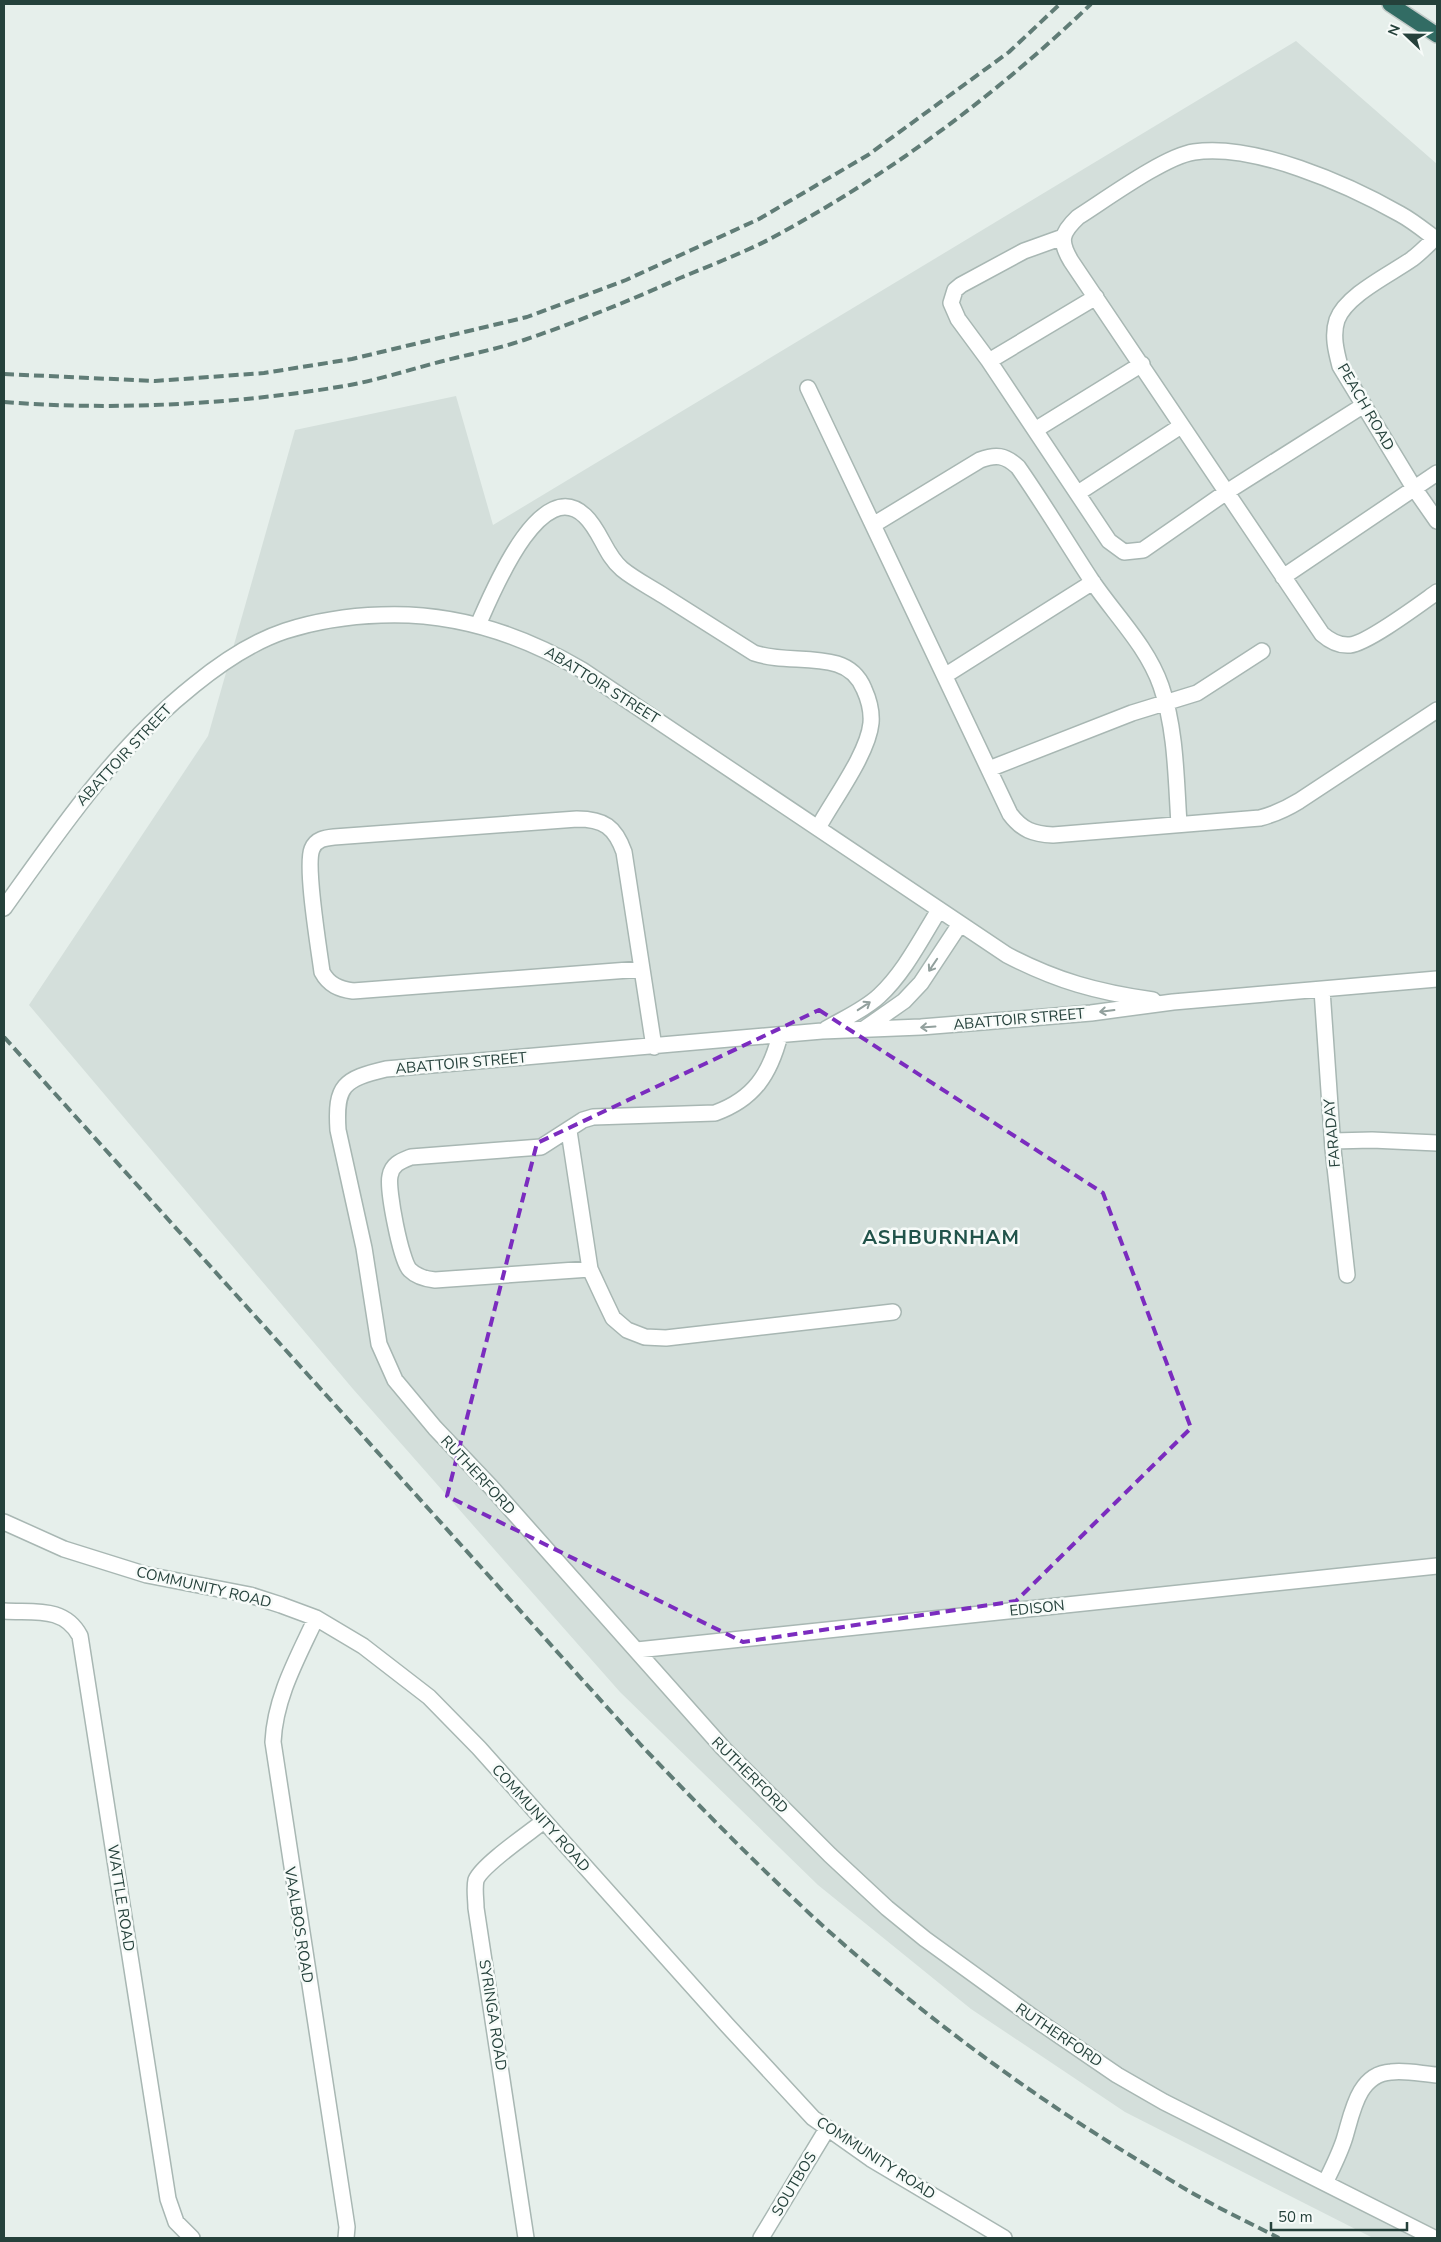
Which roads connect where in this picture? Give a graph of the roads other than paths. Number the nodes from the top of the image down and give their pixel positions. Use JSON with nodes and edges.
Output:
{"nodes":[{"id":1,"x":1390,"y":4,"type":"edge"},
{"id":2,"x":1437,"y":35,"type":"edge"},
{"id":3,"x":1063,"y":237,"type":"junction"},
{"id":4,"x":1436,"y":239,"type":"edge"},
{"id":5,"x":1096,"y":297,"type":"junction"},
{"id":6,"x":989,"y":361,"type":"junction"},
{"id":7,"x":1142,"y":364,"type":"junction"},
{"id":8,"x":808,"y":388,"type":"dead end"},
{"id":9,"x":1364,"y":405,"type":"junction"},
{"id":10,"x":1181,"y":426,"type":"junction"},
{"id":11,"x":1035,"y":430,"type":"junction"},
{"id":12,"x":1437,"y":473,"type":"edge"},
{"id":13,"x":1414,"y":488,"type":"junction"},
{"id":14,"x":1078,"y":493,"type":"junction"},
{"id":15,"x":1225,"y":493,"type":"junction"},
{"id":16,"x":1437,"y":521,"type":"edge"},
{"id":17,"x":873,"y":525,"type":"junction"},
{"id":18,"x":1283,"y":577,"type":"junction"},
{"id":19,"x":1093,"y":582,"type":"junction"},
{"id":20,"x":1437,"y":592,"type":"edge"},
{"id":21,"x":478,"y":625,"type":"junction"},
{"id":22,"x":1262,"y":651,"type":"dead end"},
{"id":23,"x":946,"y":675,"type":"junction"},
{"id":24,"x":1165,"y":704,"type":"junction"},
{"id":25,"x":1437,"y":710,"type":"edge"},
{"id":26,"x":990,"y":769,"type":"junction"},
{"id":27,"x":1179,"y":824,"type":"junction"},
{"id":28,"x":818,"y":828,"type":"junction"},
{"id":29,"x":4,"y":908,"type":"edge"},
{"id":30,"x":939,"y":910,"type":"junction"},
{"id":31,"x":960,"y":924,"type":"junction"},
{"id":32,"x":642,"y":968,"type":"junction"},
{"id":33,"x":1437,"y":979,"type":"edge"},
{"id":34,"x":1322,"y":990,"type":"junction"},
{"id":35,"x":1173,"y":1002,"type":"junction"},
{"id":36,"x":864,"y":1029,"type":"junction"},
{"id":37,"x":822,"y":1031,"type":"junction"},
{"id":38,"x":780,"y":1035,"type":"junction"},
{"id":39,"x":654,"y":1047,"type":"junction"},
{"id":40,"x":343,"y":1088,"type":"joint"},
{"id":41,"x":569,"y":1131,"type":"junction"},
{"id":42,"x":1333,"y":1141,"type":"junction"},
{"id":43,"x":1437,"y":1143,"type":"edge"},
{"id":44,"x":590,"y":1268,"type":"junction"},
{"id":45,"x":1347,"y":1275,"type":"dead end"},
{"id":46,"x":894,"y":1312,"type":"dead end"},
{"id":47,"x":4,"y":1522,"type":"edge"},
{"id":48,"x":1437,"y":1566,"type":"edge"},
{"id":49,"x":4,"y":1612,"type":"edge"},
{"id":50,"x":316,"y":1618,"type":"junction"},
{"id":51,"x":637,"y":1650,"type":"junction"},
{"id":52,"x":544,"y":1821,"type":"junction"},
{"id":53,"x":1437,"y":2076,"type":"edge"},
{"id":54,"x":827,"y":2129,"type":"junction"},
{"id":55,"x":1326,"y":2183,"type":"junction"},
{"id":56,"x":192,"y":2238,"type":"edge"},
{"id":57,"x":346,"y":2238,"type":"edge"},
{"id":58,"x":526,"y":2238,"type":"edge"},
{"id":59,"x":761,"y":2238,"type":"edge"},
{"id":60,"x":1004,"y":2238,"type":"edge"},
{"id":61,"x":1434,"y":2238,"type":"edge"}],
"edges":[{"from":1,"to":2,"type":"highway"},
{"from":3,"to":4,"type":"street"},
{"from":3,"to":5,"type":"street"},
{"from":3,"to":6,"type":"street"},
{"from":4,"to":9,"type":"street","name":"PEACH ROAD"},
{"from":5,"to":6,"type":"street"},
{"from":5,"to":7,"type":"street"},
{"from":6,"to":11,"type":"street"},
{"from":7,"to":10,"type":"street"},
{"from":7,"to":11,"type":"street"},
{"from":8,"to":17,"type":"street"},
{"from":9,"to":13,"type":"street","name":"PEACH ROAD"},
{"from":9,"to":15,"type":"street"},
{"from":10,"to":14,"type":"street"},
{"from":10,"to":15,"type":"street"},
{"from":11,"to":14,"type":"street"},
{"from":12,"to":13,"type":"street"},
{"from":13,"to":16,"type":"street","name":"PEACH ROAD"},
{"from":13,"to":18,"type":"street"},
{"from":14,"to":15,"type":"street"},
{"from":15,"to":18,"type":"street"},
{"from":17,"to":19,"type":"street"},
{"from":17,"to":23,"type":"street"},
{"from":18,"to":20,"type":"street"},
{"from":19,"to":23,"type":"street"},
{"from":19,"to":24,"type":"street"},
{"from":21,"to":28,"type":"street","name":"ABATTOIR STREET"},
{"from":21,"to":28,"type":"street"},
{"from":21,"to":29,"type":"street","name":"ABATTOIR STREET"},
{"from":22,"to":24,"type":"street"},
{"from":23,"to":26,"type":"street"},
{"from":24,"to":26,"type":"street"},
{"from":24,"to":27,"type":"street"},
{"from":25,"to":27,"type":"street"},
{"from":26,"to":27,"type":"street"},
{"from":28,"to":30,"type":"street","name":"ABATTOIR STREET"},
{"from":30,"to":31,"type":"street","name":"ABATTOIR STREET"},
{"from":37,"to":30,"type":"street","name":"ABATTOIR STREET","one_way":true},
{"from":31,"to":35,"type":"street","name":"ABATTOIR STREET"},
{"from":31,"to":36,"type":"street","one_way":true},
{"from":32,"to":32,"type":"street"},
{"from":32,"to":39,"type":"street"},
{"from":33,"to":34,"type":"street","name":"ABATTOIR STREET"},
{"from":34,"to":35,"type":"street","name":"ABATTOIR STREET"},
{"from":34,"to":42,"type":"street","name":"FARADAY"},
{"from":35,"to":36,"type":"street","name":"ABATTOIR STREET","one_way":true},
{"from":36,"to":37,"type":"street","name":"ABATTOIR STREET"},
{"from":37,"to":38,"type":"street","name":"ABATTOIR STREET"},
{"from":38,"to":39,"type":"street","name":"ABATTOIR STREET"},
{"from":38,"to":41,"type":"street"},
{"from":39,"to":40,"type":"street","name":"ABATTOIR STREET"},
{"from":40,"to":51,"type":"street","name":"RUTHERFORD"},
{"from":41,"to":44,"type":"street"},
{"from":41,"to":44,"type":"street"},
{"from":42,"to":43,"type":"street"},
{"from":42,"to":45,"type":"street","name":"FARADAY"},
{"from":44,"to":46,"type":"street"},
{"from":47,"to":50,"type":"street","name":"COMMUNITY ROAD"},
{"from":48,"to":51,"type":"street","name":"EDISON"},
{"from":49,"to":56,"type":"street","name":"WATTLE ROAD"},
{"from":50,"to":52,"type":"street","name":"COMMUNITY ROAD"},
{"from":50,"to":57,"type":"street","name":"VAALBOS ROAD"},
{"from":51,"to":55,"type":"street","name":"RUTHERFORD"},
{"from":52,"to":54,"type":"street","name":"COMMUNITY ROAD"},
{"from":52,"to":58,"type":"street","name":"SYRINGA ROAD"},
{"from":53,"to":55,"type":"street"},
{"from":54,"to":59,"type":"street","name":"SOUTBOS"},
{"from":54,"to":60,"type":"street","name":"COMMUNITY ROAD"},
{"from":55,"to":61,"type":"street","name":"RUTHERFORD"}]}
